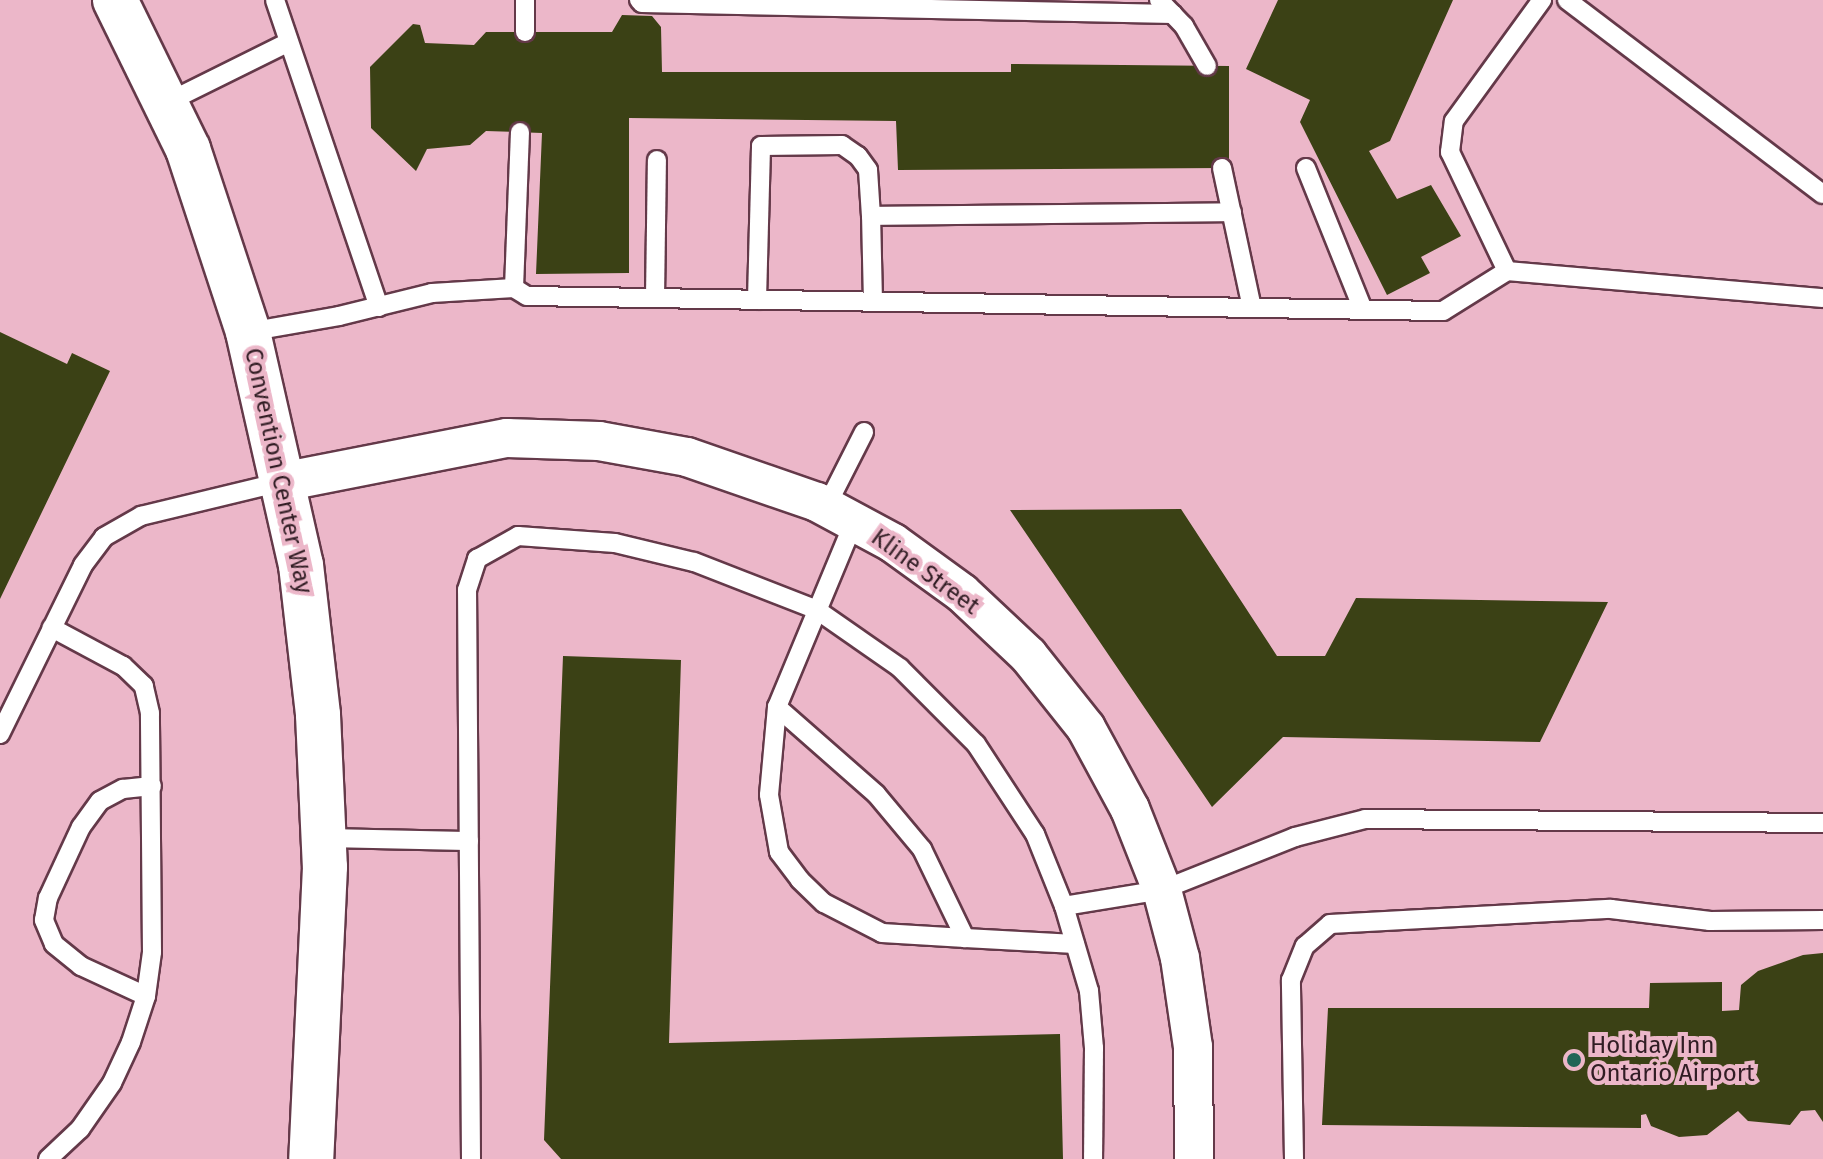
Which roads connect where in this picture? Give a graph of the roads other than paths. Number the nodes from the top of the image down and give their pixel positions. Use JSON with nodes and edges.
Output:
{"nodes":[{"id":1,"x":115,"y":0,"type":"edge"},
{"id":2,"x":275,"y":0,"type":"edge"},
{"id":3,"x":525,"y":0,"type":"edge"},
{"id":4,"x":639,"y":0,"type":"edge"},
{"id":5,"x":1159,"y":0,"type":"edge"},
{"id":6,"x":1542,"y":0,"type":"edge"},
{"id":7,"x":1567,"y":0,"type":"edge"},
{"id":8,"x":1173,"y":14,"type":"junction"},
{"id":9,"x":525,"y":32,"type":"dead end"},
{"id":10,"x":289,"y":42,"type":"junction"},
{"id":11,"x":1207,"y":66,"type":"dead end"},
{"id":12,"x":166,"y":103,"type":"junction"},
{"id":13,"x":520,"y":132,"type":"dead end"},
{"id":14,"x":657,"y":160,"type":"dead end"},
{"id":15,"x":1222,"y":168,"type":"dead end"},
{"id":16,"x":1306,"y":168,"type":"dead end"},
{"id":17,"x":1823,"y":194,"type":"edge"},
{"id":18,"x":1232,"y":212,"type":"junction"},
{"id":19,"x":871,"y":216,"type":"junction"},
{"id":20,"x":1507,"y":271,"type":"junction"},
{"id":21,"x":514,"y":288,"type":"junction"},
{"id":22,"x":655,"y":298,"type":"junction"},
{"id":23,"x":1823,"y":298,"type":"edge"},
{"id":24,"x":757,"y":300,"type":"junction"},
{"id":25,"x":873,"y":302,"type":"junction"},
{"id":26,"x":379,"y":307,"type":"junction"},
{"id":27,"x":1252,"y":308,"type":"junction"},
{"id":28,"x":1363,"y":310,"type":"junction"},
{"id":29,"x":248,"y":332,"type":"junction"},
{"id":30,"x":864,"y":432,"type":"dead end"},
{"id":31,"x":282,"y":482,"type":"junction"},
{"id":32,"x":840,"y":514,"type":"junction"},
{"id":33,"x":817,"y":610,"type":"junction"},
{"id":34,"x":52,"y":628,"type":"junction"},
{"id":35,"x":777,"y":707,"type":"junction"},
{"id":36,"x":0,"y":734,"type":"edge"},
{"id":37,"x":152,"y":786,"type":"junction"},
{"id":38,"x":1823,"y":823,"type":"edge"},
{"id":39,"x":324,"y":838,"type":"junction"},
{"id":40,"x":469,"y":841,"type":"junction"},
{"id":41,"x":1162,"y":890,"type":"junction"},
{"id":42,"x":1064,"y":906,"type":"junction"},
{"id":43,"x":1823,"y":920,"type":"edge"},
{"id":44,"x":965,"y":938,"type":"junction"},
{"id":45,"x":1075,"y":944,"type":"junction"},
{"id":46,"x":146,"y":996,"type":"junction"},
{"id":47,"x":48,"y":1159,"type":"edge"},
{"id":48,"x":311,"y":1159,"type":"edge"},
{"id":49,"x":471,"y":1159,"type":"edge"},
{"id":50,"x":1093,"y":1159,"type":"edge"},
{"id":51,"x":1194,"y":1159,"type":"edge"},
{"id":52,"x":1294,"y":1159,"type":"edge"}],
"edges":[{"from":1,"to":12,"type":"street","name":"Convention Center Way"},
{"from":2,"to":10,"type":"lane"},
{"from":3,"to":9,"type":"lane"},
{"from":4,"to":8,"type":"lane"},
{"from":5,"to":8,"type":"lane"},
{"from":6,"to":20,"type":"lane"},
{"from":7,"to":17,"type":"lane"},
{"from":8,"to":11,"type":"lane"},
{"from":10,"to":12,"type":"lane"},
{"from":10,"to":26,"type":"lane"},
{"from":12,"to":29,"type":"street","name":"Convention Center Way"},
{"from":13,"to":21,"type":"lane"},
{"from":14,"to":22,"type":"lane"},
{"from":15,"to":18,"type":"lane"},
{"from":16,"to":28,"type":"lane"},
{"from":18,"to":19,"type":"lane"},
{"from":18,"to":27,"type":"lane"},
{"from":19,"to":24,"type":"lane"},
{"from":19,"to":25,"type":"lane"},
{"from":20,"to":23,"type":"lane"},
{"from":20,"to":28,"type":"lane"},
{"from":21,"to":22,"type":"lane"},
{"from":21,"to":26,"type":"lane"},
{"from":22,"to":24,"type":"lane"},
{"from":24,"to":25,"type":"lane"},
{"from":25,"to":27,"type":"lane"},
{"from":26,"to":29,"type":"lane"},
{"from":27,"to":28,"type":"lane"},
{"from":29,"to":31,"type":"street","name":"Convention Center Way"},
{"from":30,"to":32,"type":"lane"},
{"from":31,"to":32,"type":"street","name":"Kline Street"},
{"from":31,"to":34,"type":"lane"},
{"from":31,"to":39,"type":"street","name":"Convention Center Way"},
{"from":32,"to":33,"type":"lane"},
{"from":32,"to":41,"type":"street","name":"Kline Street"},
{"from":33,"to":35,"type":"lane"},
{"from":33,"to":40,"type":"lane"},
{"from":33,"to":42,"type":"lane"},
{"from":34,"to":36,"type":"lane"},
{"from":34,"to":37,"type":"lane"},
{"from":35,"to":44,"type":"lane"},
{"from":35,"to":44,"type":"lane"},
{"from":37,"to":46,"type":"lane"},
{"from":37,"to":46,"type":"lane"},
{"from":38,"to":41,"type":"lane"},
{"from":39,"to":40,"type":"lane"},
{"from":39,"to":48,"type":"street","name":"Convention Center Way"},
{"from":40,"to":49,"type":"lane"},
{"from":41,"to":42,"type":"lane"},
{"from":41,"to":51,"type":"street","name":"Kline Street"},
{"from":42,"to":45,"type":"lane"},
{"from":43,"to":52,"type":"lane"},
{"from":44,"to":45,"type":"lane"},
{"from":45,"to":50,"type":"lane"},
{"from":46,"to":47,"type":"lane"}]}
